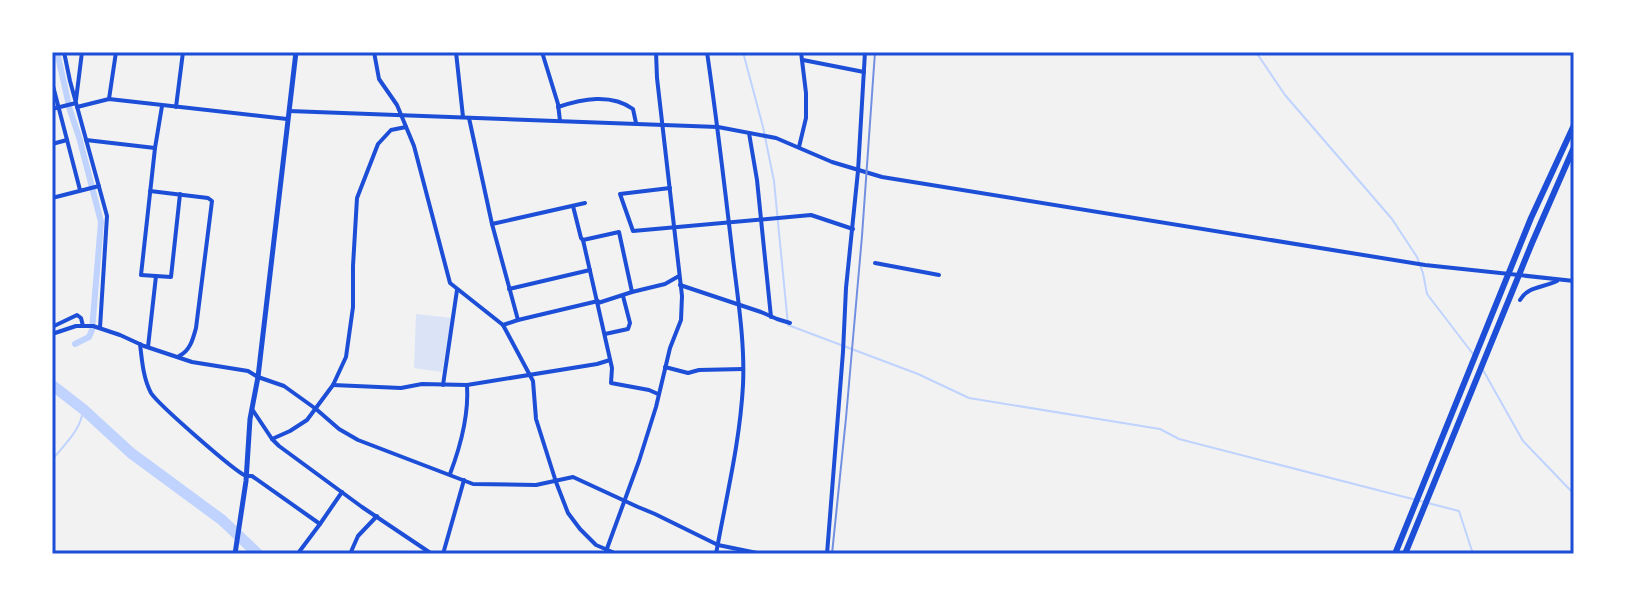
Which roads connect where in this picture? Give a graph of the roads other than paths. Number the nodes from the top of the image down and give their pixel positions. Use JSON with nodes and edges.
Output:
{"nodes":[{"id":1,"x":64,"y":52,"type":"edge"},
{"id":2,"x":82,"y":52,"type":"edge"},
{"id":3,"x":116,"y":52,"type":"edge"},
{"id":4,"x":183,"y":52,"type":"edge"},
{"id":5,"x":296,"y":52,"type":"edge"},
{"id":6,"x":374,"y":52,"type":"edge"},
{"id":7,"x":456,"y":52,"type":"edge"},
{"id":8,"x":542,"y":52,"type":"edge"},
{"id":9,"x":656,"y":52,"type":"edge"},
{"id":10,"x":707,"y":52,"type":"edge"},
{"id":11,"x":801,"y":52,"type":"edge"},
{"id":12,"x":865,"y":52,"type":"edge"},
{"id":13,"x":802,"y":60,"type":"junction"},
{"id":14,"x":864,"y":72,"type":"junction"},
{"id":15,"x":52,"y":82,"type":"edge"},
{"id":16,"x":109,"y":99,"type":"junction"},
{"id":17,"x":76,"y":104,"type":"junction"},
{"id":18,"x":162,"y":106,"type":"junction"},
{"id":19,"x":176,"y":107,"type":"junction"},
{"id":20,"x":558,"y":107,"type":"junction"},
{"id":21,"x":57,"y":108,"type":"edge"},
{"id":22,"x":289,"y":111,"type":"junction"},
{"id":23,"x":401,"y":115,"type":"junction"},
{"id":24,"x":466,"y":118,"type":"junction"},
{"id":25,"x":287,"y":119,"type":"junction"},
{"id":26,"x":560,"y":121,"type":"junction"},
{"id":27,"x":636,"y":123,"type":"junction"},
{"id":28,"x":662,"y":124,"type":"junction"},
{"id":29,"x":1574,"y":125,"type":"edge"},
{"id":30,"x":406,"y":127,"type":"junction"},
{"id":31,"x":718,"y":127,"type":"junction"},
{"id":32,"x":749,"y":133,"type":"junction"},
{"id":33,"x":67,"y":140,"type":"junction"},
{"id":34,"x":86,"y":140,"type":"junction"},
{"id":35,"x":52,"y":144,"type":"edge"},
{"id":36,"x":799,"y":147,"type":"junction"},
{"id":37,"x":1574,"y":147,"type":"edge"},
{"id":38,"x":155,"y":148,"type":"junction"},
{"id":39,"x":858,"y":171,"type":"junction"},
{"id":40,"x":97,"y":186,"type":"junction"},
{"id":41,"x":670,"y":188,"type":"junction"},
{"id":42,"x":80,"y":190,"type":"junction"},
{"id":43,"x":150,"y":191,"type":"junction"},
{"id":44,"x":180,"y":194,"type":"junction"},
{"id":45,"x":52,"y":198,"type":"edge"},
{"id":46,"x":585,"y":203,"type":"dead end"},
{"id":47,"x":573,"y":206,"type":"junction"},
{"id":48,"x":762,"y":219,"type":"junction"},
{"id":49,"x":729,"y":222,"type":"junction"},
{"id":50,"x":492,"y":224,"type":"junction"},
{"id":51,"x":674,"y":227,"type":"junction"},
{"id":52,"x":853,"y":229,"type":"junction"},
{"id":53,"x":583,"y":240,"type":"junction"},
{"id":54,"x":875,"y":263,"type":"dead end"},
{"id":55,"x":590,"y":270,"type":"junction"},
{"id":56,"x":1509,"y":274,"type":"junction"},
{"id":57,"x":679,"y":275,"type":"junction"},
{"id":58,"x":939,"y":275,"type":"dead end"},
{"id":59,"x":1519,"y":275,"type":"junction"},
{"id":60,"x":156,"y":276,"type":"junction"},
{"id":61,"x":1559,"y":280,"type":"junction"},
{"id":62,"x":1574,"y":281,"type":"edge"},
{"id":63,"x":680,"y":285,"type":"junction"},
{"id":64,"x":509,"y":289,"type":"junction"},
{"id":65,"x":457,"y":290,"type":"junction"},
{"id":66,"x":632,"y":292,"type":"junction"},
{"id":67,"x":623,"y":296,"type":"junction"},
{"id":68,"x":1520,"y":300,"type":"dead end"},
{"id":69,"x":598,"y":302,"type":"junction"},
{"id":70,"x":738,"y":306,"type":"junction"},
{"id":71,"x":771,"y":317,"type":"junction"},
{"id":72,"x":518,"y":320,"type":"junction"},
{"id":73,"x":790,"y":323,"type":"dead end"},
{"id":74,"x":503,"y":325,"type":"junction"},
{"id":75,"x":85,"y":326,"type":"junction"},
{"id":76,"x":52,"y":327,"type":"edge"},
{"id":77,"x":99,"y":327,"type":"junction"},
{"id":78,"x":52,"y":334,"type":"edge"},
{"id":79,"x":605,"y":334,"type":"junction"},
{"id":80,"x":140,"y":344,"type":"junction"},
{"id":81,"x":148,"y":347,"type":"junction"},
{"id":82,"x":177,"y":357,"type":"junction"},
{"id":83,"x":610,"y":360,"type":"junction"},
{"id":84,"x":665,"y":367,"type":"junction"},
{"id":85,"x":743,"y":369,"type":"junction"},
{"id":86,"x":531,"y":375,"type":"junction"},
{"id":87,"x":258,"y":377,"type":"junction"},
{"id":88,"x":333,"y":385,"type":"junction"},
{"id":89,"x":443,"y":385,"type":"junction"},
{"id":90,"x":467,"y":385,"type":"junction"},
{"id":91,"x":659,"y":394,"type":"junction"},
{"id":92,"x":251,"y":407,"type":"junction"},
{"id":93,"x":316,"y":409,"type":"junction"},
{"id":94,"x":272,"y":439,"type":"junction"},
{"id":95,"x":450,"y":474,"type":"junction"},
{"id":96,"x":247,"y":476,"type":"junction"},
{"id":97,"x":464,"y":480,"type":"junction"},
{"id":98,"x":556,"y":482,"type":"junction"},
{"id":99,"x":342,"y":492,"type":"junction"},
{"id":100,"x":624,"y":500,"type":"junction"},
{"id":101,"x":377,"y":516,"type":"junction"},
{"id":102,"x":320,"y":524,"type":"junction"},
{"id":103,"x":718,"y":545,"type":"junction"},
{"id":104,"x":605,"y":552,"type":"edge"},
{"id":105,"x":235,"y":554,"type":"edge"},
{"id":106,"x":302,"y":554,"type":"edge"},
{"id":107,"x":350,"y":554,"type":"edge"},
{"id":108,"x":432,"y":554,"type":"edge"},
{"id":109,"x":443,"y":554,"type":"edge"},
{"id":110,"x":617,"y":554,"type":"edge"},
{"id":111,"x":716,"y":554,"type":"edge"},
{"id":112,"x":762,"y":554,"type":"edge"},
{"id":113,"x":827,"y":554,"type":"edge"},
{"id":114,"x":1395,"y":554,"type":"edge"},
{"id":115,"x":1405,"y":554,"type":"edge"}],
"edges":[{"from":1,"to":17,"type":"street"},
{"from":2,"to":17,"type":"street"},
{"from":3,"to":16,"type":"street"},
{"from":4,"to":19,"type":"street"},
{"from":5,"to":22,"type":"main road"},
{"from":6,"to":23,"type":"street"},
{"from":7,"to":24,"type":"street"},
{"from":8,"to":20,"type":"street"},
{"from":9,"to":28,"type":"street"},
{"from":10,"to":31,"type":"street"},
{"from":11,"to":13,"type":"street"},
{"from":12,"to":14,"type":"street"},
{"from":13,"to":14,"type":"street"},
{"from":13,"to":36,"type":"street"},
{"from":14,"to":39,"type":"street"},
{"from":15,"to":21,"type":"street"},
{"from":16,"to":17,"type":"street"},
{"from":16,"to":18,"type":"street"},
{"from":17,"to":21,"type":"street"},
{"from":17,"to":34,"type":"street"},
{"from":18,"to":19,"type":"street"},
{"from":18,"to":38,"type":"street"},
{"from":19,"to":25,"type":"street"},
{"from":20,"to":26,"type":"street"},
{"from":20,"to":27,"type":"street"},
{"from":21,"to":33,"type":"street"},
{"from":22,"to":23,"type":"street"},
{"from":22,"to":25,"type":"main road"},
{"from":23,"to":24,"type":"street"},
{"from":23,"to":30,"type":"street"},
{"from":24,"to":26,"type":"street"},
{"from":24,"to":50,"type":"street"},
{"from":25,"to":87,"type":"main road"},
{"from":26,"to":27,"type":"street"},
{"from":27,"to":28,"type":"street"},
{"from":28,"to":31,"type":"street"},
{"from":28,"to":41,"type":"street"},
{"from":29,"to":56,"type":"highway"},
{"from":30,"to":65,"type":"street"},
{"from":30,"to":88,"type":"street"},
{"from":31,"to":32,"type":"street"},
{"from":31,"to":49,"type":"street"},
{"from":32,"to":36,"type":"street"},
{"from":32,"to":48,"type":"street"},
{"from":33,"to":35,"type":"street"},
{"from":33,"to":42,"type":"street"},
{"from":34,"to":38,"type":"street"},
{"from":34,"to":40,"type":"street"},
{"from":36,"to":39,"type":"street"},
{"from":37,"to":59,"type":"highway"},
{"from":38,"to":43,"type":"street"},
{"from":39,"to":52,"type":"street"},
{"from":39,"to":56,"type":"street"},
{"from":40,"to":42,"type":"street"},
{"from":40,"to":77,"type":"street"},
{"from":41,"to":51,"type":"street"},
{"from":41,"to":51,"type":"street"},
{"from":42,"to":45,"type":"street"},
{"from":43,"to":44,"type":"street"},
{"from":43,"to":60,"type":"street"},
{"from":44,"to":60,"type":"street"},
{"from":44,"to":82,"type":"street"},
{"from":46,"to":47,"type":"street"},
{"from":47,"to":50,"type":"street"},
{"from":47,"to":53,"type":"street"},
{"from":48,"to":49,"type":"street"},
{"from":48,"to":52,"type":"street"},
{"from":48,"to":71,"type":"street"},
{"from":49,"to":51,"type":"street"},
{"from":49,"to":70,"type":"street"},
{"from":50,"to":64,"type":"street"},
{"from":51,"to":57,"type":"street"},
{"from":52,"to":113,"type":"street"},
{"from":53,"to":55,"type":"street"},
{"from":53,"to":66,"type":"street"},
{"from":54,"to":58,"type":"street"},
{"from":55,"to":64,"type":"street"},
{"from":55,"to":69,"type":"street"},
{"from":56,"to":59,"type":"street"},
{"from":56,"to":114,"type":"highway"},
{"from":57,"to":63,"type":"street"},
{"from":57,"to":66,"type":"street"},
{"from":59,"to":61,"type":"street"},
{"from":59,"to":115,"type":"highway"},
{"from":60,"to":81,"type":"street"},
{"from":61,"to":62,"type":"street"},
{"from":61,"to":68,"type":"street"},
{"from":63,"to":70,"type":"street"},
{"from":63,"to":84,"type":"street"},
{"from":64,"to":72,"type":"street"},
{"from":65,"to":74,"type":"street"},
{"from":65,"to":89,"type":"street"},
{"from":66,"to":67,"type":"street"},
{"from":67,"to":69,"type":"street"},
{"from":67,"to":79,"type":"street"},
{"from":69,"to":72,"type":"street"},
{"from":69,"to":79,"type":"street"},
{"from":70,"to":71,"type":"street"},
{"from":70,"to":85,"type":"street"},
{"from":71,"to":73,"type":"street"},
{"from":72,"to":74,"type":"street"},
{"from":74,"to":86,"type":"street"},
{"from":75,"to":76,"type":"street"},
{"from":75,"to":77,"type":"street"},
{"from":75,"to":78,"type":"street"},
{"from":77,"to":80,"type":"street"},
{"from":79,"to":83,"type":"street"},
{"from":80,"to":81,"type":"street"},
{"from":80,"to":96,"type":"street"},
{"from":81,"to":82,"type":"street"},
{"from":82,"to":87,"type":"street"},
{"from":83,"to":86,"type":"street"},
{"from":83,"to":91,"type":"street"},
{"from":84,"to":85,"type":"street"},
{"from":84,"to":91,"type":"street"},
{"from":85,"to":103,"type":"street"},
{"from":86,"to":90,"type":"street"},
{"from":86,"to":98,"type":"street"},
{"from":87,"to":92,"type":"main road"},
{"from":87,"to":93,"type":"street"},
{"from":88,"to":89,"type":"street"},
{"from":88,"to":93,"type":"street"},
{"from":89,"to":90,"type":"street"},
{"from":90,"to":95,"type":"street"},
{"from":91,"to":100,"type":"street"},
{"from":92,"to":94,"type":"street"},
{"from":92,"to":96,"type":"main road"},
{"from":93,"to":94,"type":"street"},
{"from":93,"to":95,"type":"street"},
{"from":94,"to":99,"type":"street"},
{"from":95,"to":97,"type":"street"},
{"from":96,"to":102,"type":"street"},
{"from":96,"to":105,"type":"main road"},
{"from":97,"to":98,"type":"street"},
{"from":97,"to":109,"type":"street"},
{"from":98,"to":100,"type":"street"},
{"from":98,"to":104,"type":"street"},
{"from":99,"to":101,"type":"street"},
{"from":99,"to":102,"type":"street"},
{"from":100,"to":103,"type":"street"},
{"from":100,"to":104,"type":"street"},
{"from":101,"to":107,"type":"street"},
{"from":101,"to":108,"type":"street"},
{"from":102,"to":106,"type":"street"},
{"from":103,"to":111,"type":"street"},
{"from":103,"to":112,"type":"street"},
{"from":104,"to":110,"type":"street"}]}
